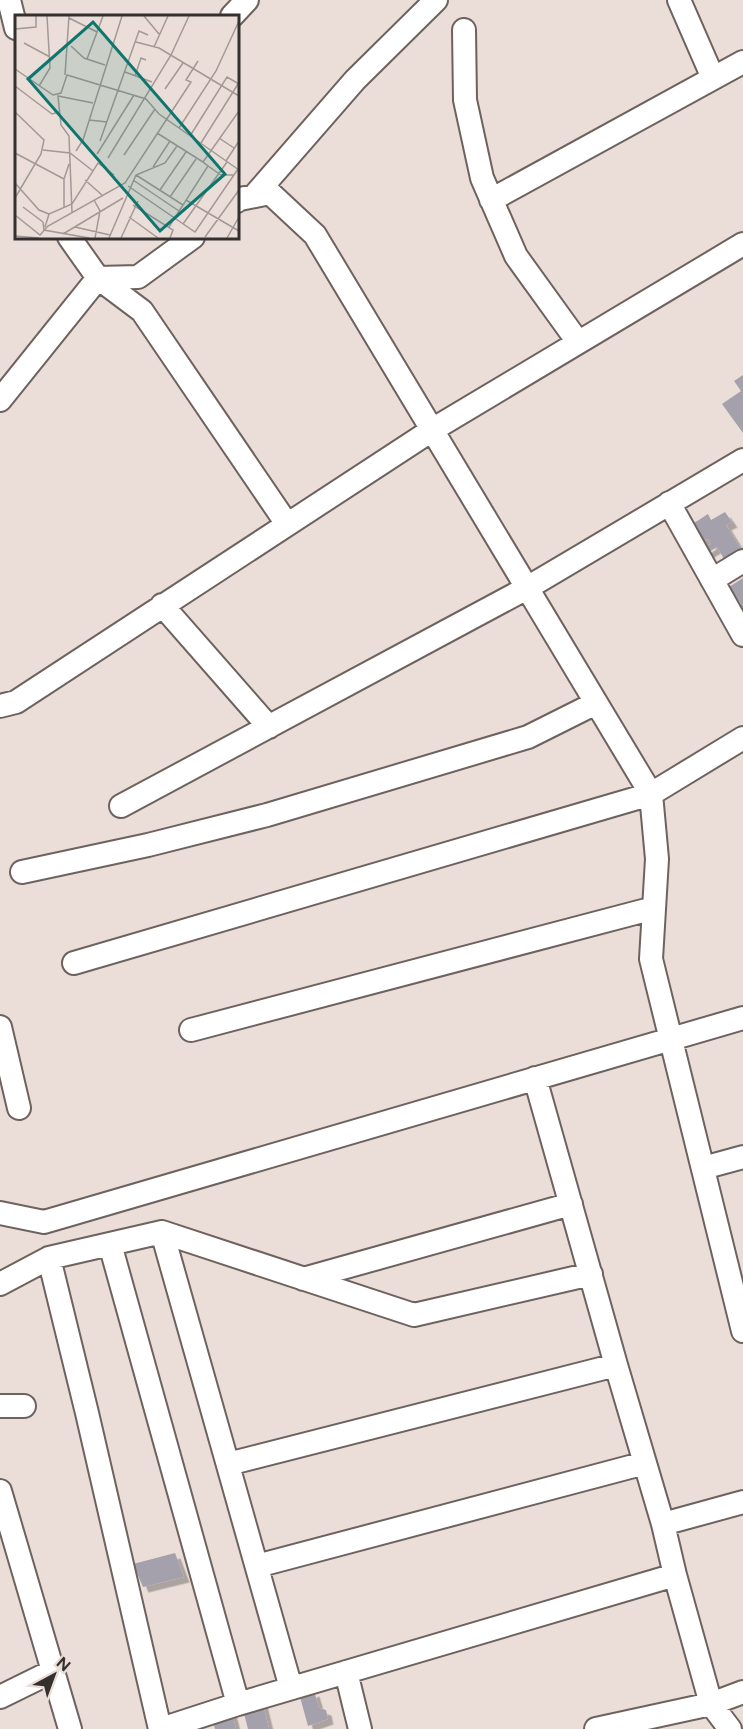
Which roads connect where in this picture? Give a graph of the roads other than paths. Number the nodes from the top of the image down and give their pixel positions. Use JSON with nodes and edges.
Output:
{"nodes":[{"id":1,"x":9,"y":0,"type":"edge"},
{"id":2,"x":247,"y":0,"type":"edge"},
{"id":3,"x":436,"y":0,"type":"edge"},
{"id":4,"x":679,"y":0,"type":"edge"},
{"id":5,"x":233,"y":15,"type":"edge"},
{"id":6,"x":15,"y":24,"type":"edge"},
{"id":7,"x":464,"y":30,"type":"dead end"},
{"id":8,"x":743,"y":62,"type":"edge"},
{"id":9,"x":713,"y":78,"type":"junction"},
{"id":10,"x":245,"y":199,"type":"edge"},
{"id":11,"x":491,"y":200,"type":"junction"},
{"id":12,"x":69,"y":238,"type":"edge"},
{"id":13,"x":192,"y":238,"type":"edge"},
{"id":14,"x":743,"y":244,"type":"edge"},
{"id":15,"x":98,"y":278,"type":"junction"},
{"id":16,"x":578,"y":342,"type":"junction"},
{"id":17,"x":4,"y":389,"type":"edge"},
{"id":18,"x":432,"y":430,"type":"junction"},
{"id":19,"x":743,"y":460,"type":"edge"},
{"id":20,"x":669,"y":503,"type":"junction"},
{"id":21,"x":287,"y":524,"type":"junction"},
{"id":22,"x":743,"y":561,"type":"edge"},
{"id":23,"x":712,"y":580,"type":"junction"},
{"id":24,"x":527,"y":588,"type":"junction"},
{"id":25,"x":162,"y":606,"type":"junction"},
{"id":26,"x":743,"y":635,"type":"edge"},
{"id":27,"x":596,"y":703,"type":"junction"},
{"id":28,"x":0,"y":706,"type":"edge"},
{"id":29,"x":269,"y":727,"type":"junction"},
{"id":30,"x":743,"y":738,"type":"edge"},
{"id":31,"x":651,"y":794,"type":"junction"},
{"id":32,"x":121,"y":806,"type":"dead end"},
{"id":33,"x":22,"y":872,"type":"dead end"},
{"id":34,"x":654,"y":908,"type":"junction"},
{"id":35,"x":74,"y":963,"type":"dead end"},
{"id":36,"x":743,"y":1018,"type":"edge"},
{"id":37,"x":0,"y":1027,"type":"edge"},
{"id":38,"x":191,"y":1030,"type":"dead end"},
{"id":39,"x":671,"y":1038,"type":"junction"},
{"id":40,"x":535,"y":1078,"type":"junction"},
{"id":41,"x":19,"y":1108,"type":"dead end"},
{"id":42,"x":743,"y":1157,"type":"edge"},
{"id":43,"x":703,"y":1168,"type":"junction"},
{"id":44,"x":571,"y":1204,"type":"junction"},
{"id":45,"x":0,"y":1213,"type":"edge"},
{"id":46,"x":162,"y":1232,"type":"junction"},
{"id":47,"x":110,"y":1244,"type":"junction"},
{"id":48,"x":49,"y":1258,"type":"junction"},
{"id":49,"x":591,"y":1274,"type":"junction"},
{"id":50,"x":737,"y":1277,"type":"edge"},
{"id":51,"x":303,"y":1279,"type":"junction"},
{"id":52,"x":0,"y":1284,"type":"edge"},
{"id":53,"x":743,"y":1331,"type":"edge"},
{"id":54,"x":616,"y":1365,"type":"junction"},
{"id":55,"x":24,"y":1406,"type":"dead end"},
{"id":56,"x":0,"y":1407,"type":"edge"},
{"id":57,"x":645,"y":1463,"type":"junction"},
{"id":58,"x":228,"y":1464,"type":"junction"},
{"id":59,"x":0,"y":1491,"type":"edge"},
{"id":60,"x":743,"y":1502,"type":"edge"},
{"id":61,"x":663,"y":1524,"type":"junction"},
{"id":62,"x":257,"y":1566,"type":"junction"},
{"id":63,"x":675,"y":1575,"type":"junction"},
{"id":64,"x":53,"y":1671,"type":"junction"},
{"id":65,"x":346,"y":1672,"type":"junction"},
{"id":66,"x":291,"y":1688,"type":"junction"},
{"id":67,"x":743,"y":1692,"type":"edge"},
{"id":68,"x":0,"y":1697,"type":"edge"},
{"id":69,"x":238,"y":1704,"type":"junction"},
{"id":70,"x":711,"y":1704,"type":"junction"},
{"id":71,"x":70,"y":1729,"type":"edge"},
{"id":72,"x":161,"y":1729,"type":"edge"},
{"id":73,"x":360,"y":1729,"type":"edge"},
{"id":74,"x":596,"y":1729,"type":"edge"},
{"id":75,"x":730,"y":1729,"type":"edge"}],
"edges":[{"from":1,"to":6,"type":"street"},
{"from":2,"to":5,"type":"street"},
{"from":3,"to":10,"type":"street"},
{"from":4,"to":9,"type":"street"},
{"from":7,"to":11,"type":"street"},
{"from":8,"to":9,"type":"street"},
{"from":9,"to":11,"type":"street"},
{"from":10,"to":18,"type":"street"},
{"from":11,"to":16,"type":"street"},
{"from":12,"to":15,"type":"street"},
{"from":13,"to":15,"type":"street"},
{"from":14,"to":16,"type":"street"},
{"from":15,"to":17,"type":"street"},
{"from":15,"to":21,"type":"street"},
{"from":16,"to":18,"type":"street"},
{"from":18,"to":21,"type":"street"},
{"from":18,"to":24,"type":"street"},
{"from":19,"to":20,"type":"street"},
{"from":20,"to":23,"type":"street"},
{"from":20,"to":24,"type":"street"},
{"from":21,"to":25,"type":"street"},
{"from":22,"to":23,"type":"street"},
{"from":23,"to":26,"type":"street"},
{"from":24,"to":27,"type":"street"},
{"from":24,"to":29,"type":"street"},
{"from":25,"to":28,"type":"street"},
{"from":25,"to":29,"type":"street"},
{"from":27,"to":31,"type":"street"},
{"from":27,"to":33,"type":"street"},
{"from":29,"to":32,"type":"street"},
{"from":30,"to":31,"type":"street"},
{"from":31,"to":34,"type":"street"},
{"from":31,"to":35,"type":"street"},
{"from":34,"to":38,"type":"street"},
{"from":34,"to":39,"type":"street"},
{"from":36,"to":39,"type":"street"},
{"from":37,"to":41,"type":"street"},
{"from":39,"to":40,"type":"street"},
{"from":39,"to":43,"type":"street"},
{"from":40,"to":44,"type":"street"},
{"from":40,"to":45,"type":"street"},
{"from":42,"to":43,"type":"street"},
{"from":43,"to":50,"type":"street"},
{"from":44,"to":49,"type":"street"},
{"from":44,"to":51,"type":"street"},
{"from":46,"to":47,"type":"street"},
{"from":46,"to":51,"type":"street"},
{"from":46,"to":58,"type":"street"},
{"from":47,"to":48,"type":"street"},
{"from":47,"to":69,"type":"street"},
{"from":48,"to":52,"type":"street"},
{"from":48,"to":72,"type":"street"},
{"from":49,"to":51,"type":"street"},
{"from":49,"to":54,"type":"street"},
{"from":50,"to":53,"type":"street"},
{"from":54,"to":57,"type":"street"},
{"from":54,"to":58,"type":"street"},
{"from":55,"to":56,"type":"street"},
{"from":57,"to":61,"type":"street"},
{"from":57,"to":62,"type":"street"},
{"from":58,"to":62,"type":"street"},
{"from":59,"to":64,"type":"street"},
{"from":60,"to":61,"type":"street"},
{"from":61,"to":63,"type":"street"},
{"from":62,"to":66,"type":"street"},
{"from":63,"to":65,"type":"street"},
{"from":63,"to":70,"type":"street"},
{"from":64,"to":68,"type":"street"},
{"from":64,"to":71,"type":"street"},
{"from":65,"to":66,"type":"street"},
{"from":65,"to":73,"type":"street"},
{"from":66,"to":69,"type":"street"},
{"from":67,"to":70,"type":"street"},
{"from":69,"to":72,"type":"street"},
{"from":70,"to":74,"type":"street"},
{"from":70,"to":75,"type":"street"}]}
